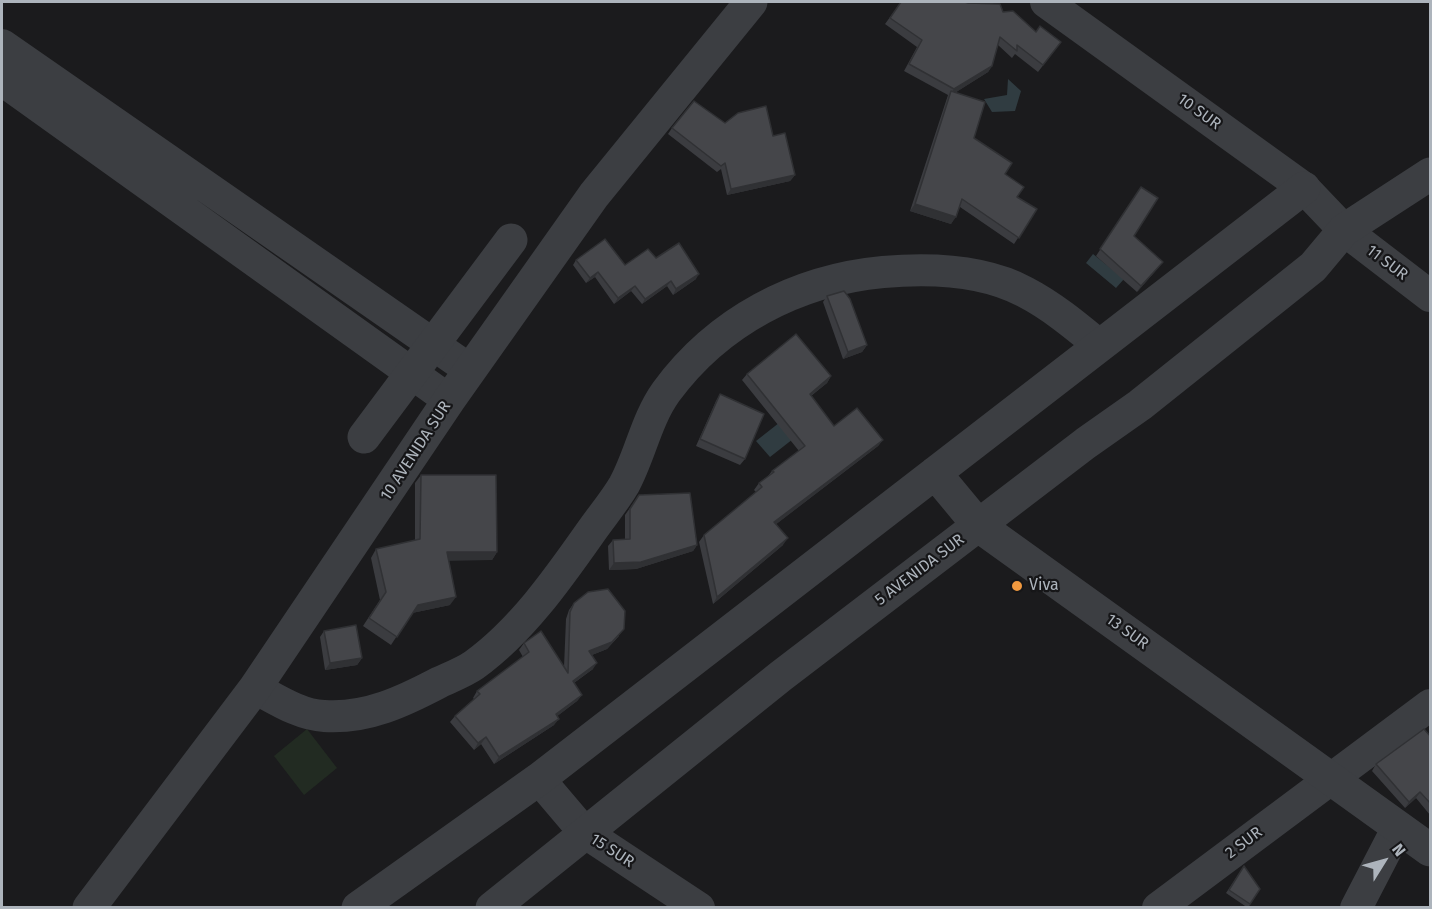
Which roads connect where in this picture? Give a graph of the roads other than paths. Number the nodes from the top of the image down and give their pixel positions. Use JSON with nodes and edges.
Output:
{"nodes":[{"id":1,"x":751,"y":2,"type":"edge"},
{"id":2,"x":1046,"y":2,"type":"edge"},
{"id":3,"x":2,"y":45,"type":"edge"},
{"id":4,"x":2,"y":80,"type":"edge"},
{"id":5,"x":1431,"y":174,"type":"edge"},
{"id":6,"x":1304,"y":188,"type":"junction"},
{"id":7,"x":1344,"y":230,"type":"junction"},
{"id":8,"x":511,"y":240,"type":"dead end"},
{"id":9,"x":1431,"y":296,"type":"edge"},
{"id":10,"x":433,"y":343,"type":"junction"},
{"id":11,"x":1099,"y":345,"type":"junction"},
{"id":12,"x":470,"y":370,"type":"junction"},
{"id":13,"x":412,"y":372,"type":"junction"},
{"id":14,"x":450,"y":400,"type":"junction"},
{"id":15,"x":364,"y":437,"type":"dead end"},
{"id":16,"x":935,"y":473,"type":"junction"},
{"id":17,"x":979,"y":526,"type":"junction"},
{"id":18,"x":255,"y":688,"type":"junction"},
{"id":19,"x":1431,"y":705,"type":"edge"},
{"id":20,"x":539,"y":779,"type":"junction"},
{"id":21,"x":1330,"y":779,"type":"junction"},
{"id":22,"x":1398,"y":827,"type":"junction"},
{"id":23,"x":585,"y":832,"type":"junction"},
{"id":24,"x":1431,"y":850,"type":"edge"},
{"id":25,"x":88,"y":908,"type":"edge"},
{"id":26,"x":358,"y":908,"type":"edge"},
{"id":27,"x":492,"y":908,"type":"edge"},
{"id":28,"x":699,"y":908,"type":"edge"},
{"id":29,"x":1158,"y":908,"type":"edge"},
{"id":30,"x":1356,"y":908,"type":"edge"}],
"edges":[{"from":1,"to":12,"type":"street","name":"10 AVENIDA SUR"},
{"from":2,"to":6,"type":"street","name":"10 SUR"},
{"from":3,"to":10,"type":"street"},
{"from":4,"to":13,"type":"street"},
{"from":5,"to":7,"type":"street","name":"5 AVENIDA SUR"},
{"from":6,"to":7,"type":"street","name":"10 SUR"},
{"from":6,"to":11,"type":"street"},
{"from":7,"to":9,"type":"street","name":"11 SUR"},
{"from":7,"to":17,"type":"street","name":"5 AVENIDA SUR"},
{"from":8,"to":10,"type":"street"},
{"from":10,"to":12,"type":"street"},
{"from":10,"to":13,"type":"street"},
{"from":11,"to":16,"type":"street"},
{"from":11,"to":18,"type":"street"},
{"from":12,"to":14,"type":"street","name":"10 AVENIDA SUR"},
{"from":13,"to":14,"type":"street"},
{"from":13,"to":15,"type":"street"},
{"from":14,"to":18,"type":"street","name":"10 AVENIDA SUR"},
{"from":16,"to":17,"type":"street","name":"13 SUR"},
{"from":16,"to":20,"type":"street"},
{"from":17,"to":21,"type":"street","name":"13 SUR"},
{"from":17,"to":23,"type":"street","name":"5 AVENIDA SUR"},
{"from":18,"to":25,"type":"street","name":"10 AVENIDA SUR"},
{"from":19,"to":21,"type":"street","name":"2 SUR"},
{"from":20,"to":23,"type":"street","name":"15 SUR"},
{"from":20,"to":26,"type":"street"},
{"from":21,"to":22,"type":"street","name":"13 SUR"},
{"from":21,"to":29,"type":"street","name":"2 SUR"},
{"from":22,"to":24,"type":"street","name":"13 SUR"},
{"from":22,"to":30,"type":"street"},
{"from":23,"to":27,"type":"street","name":"5 AVENIDA SUR"},
{"from":23,"to":28,"type":"street","name":"15 SUR"}]}
